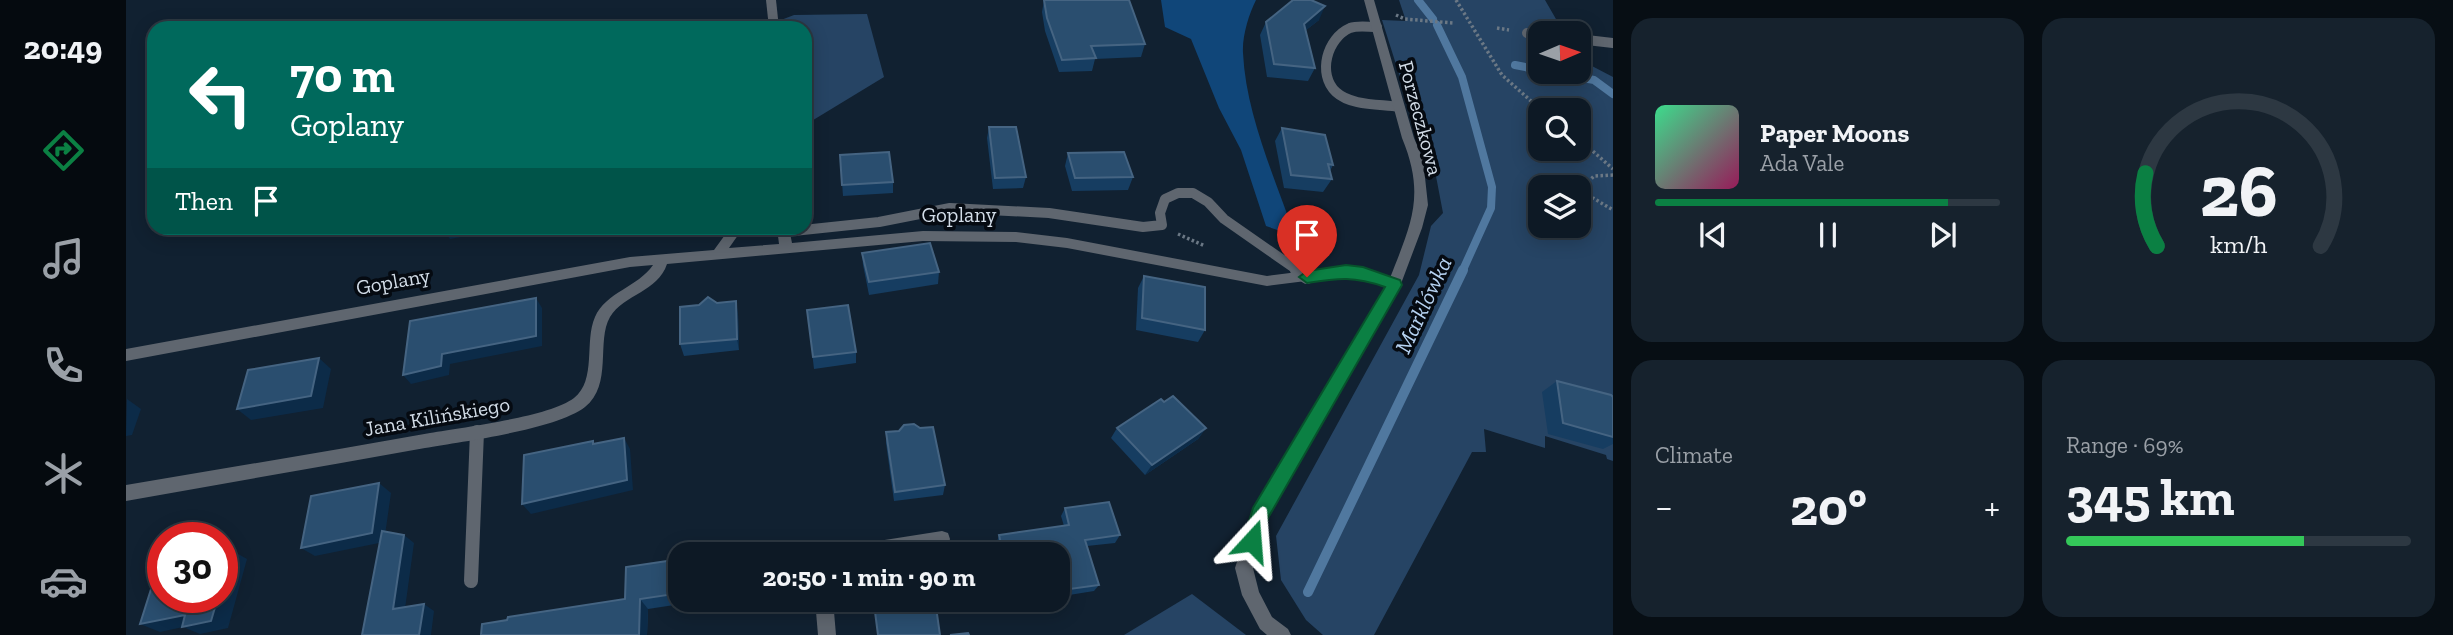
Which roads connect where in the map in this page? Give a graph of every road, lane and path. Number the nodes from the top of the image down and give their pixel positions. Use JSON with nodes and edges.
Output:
{"nodes":[{"id":1,"x":771,"y":0,"type":"edge"},
{"id":2,"x":1369,"y":0,"type":"edge"},
{"id":3,"x":1456,"y":0,"type":"edge"},
{"id":4,"x":773,"y":21,"type":"edge"},
{"id":5,"x":1375,"y":21,"type":"junction"},
{"id":6,"x":1453,"y":23,"type":"dead end"},
{"id":7,"x":1591,"y":40,"type":"edge"},
{"id":8,"x":1613,"y":43,"type":"edge"},
{"id":9,"x":1528,"y":98,"type":"edge"},
{"id":10,"x":1399,"y":107,"type":"junction"},
{"id":11,"x":1591,"y":147,"type":"edge"},
{"id":12,"x":1613,"y":169,"type":"edge"},
{"id":13,"x":1613,"y":175,"type":"edge"},
{"id":14,"x":1613,"y":210,"type":"edge"},
{"id":15,"x":812,"y":227,"type":"edge"},
{"id":16,"x":732,"y":235,"type":"edge"},
{"id":17,"x":785,"y":235,"type":"edge"},
{"id":18,"x":786,"y":247,"type":"junction"},
{"id":19,"x":719,"y":252,"type":"junction"},
{"id":20,"x":660,"y":258,"type":"junction"},
{"id":21,"x":1307,"y":277,"type":"junction"},
{"id":22,"x":1394,"y":285,"type":"junction"},
{"id":23,"x":126,"y":355,"type":"edge"},
{"id":24,"x":477,"y":432,"type":"junction"},
{"id":25,"x":126,"y":493,"type":"edge"},
{"id":26,"x":942,"y":539,"type":"dead end"},
{"id":27,"x":923,"y":542,"type":"edge"},
{"id":28,"x":471,"y":581,"type":"dead end"},
{"id":29,"x":825,"y":612,"type":"edge"},
{"id":30,"x":827,"y":635,"type":"edge"},
{"id":31,"x":1282,"y":635,"type":"edge"}],
"edges":[{"from":1,"to":4,"type":"street"},
{"from":2,"to":5,"type":"street","name":"Porzeczkowa"},
{"from":3,"to":9,"type":"path"},
{"from":5,"to":6,"type":"path"},
{"from":5,"to":10,"type":"street","name":"Porzeczkowa"},
{"from":5,"to":10,"type":"lane"},
{"from":7,"to":8,"type":"lane"},
{"from":10,"to":22,"type":"street","name":"Porzeczkowa"},
{"from":11,"to":12,"type":"path"},
{"from":13,"to":14,"type":"path"},
{"from":15,"to":21,"type":"lane"},
{"from":16,"to":19,"type":"street"},
{"from":17,"to":18,"type":"street"},
{"from":18,"to":19,"type":"street","name":"Goplany"},
{"from":18,"to":21,"type":"street","name":"Goplany"},
{"from":19,"to":20,"type":"street","name":"Goplany"},
{"from":20,"to":23,"type":"street","name":"Goplany"},
{"from":20,"to":24,"type":"street","name":"Jana Kilińskiego"},
{"from":21,"to":22,"type":"street","name":"Goplany"},
{"from":22,"to":31,"type":"street"},
{"from":24,"to":25,"type":"street","name":"Jana Kilińskiego"},
{"from":24,"to":28,"type":"lane"},
{"from":26,"to":27,"type":"street"},
{"from":29,"to":30,"type":"street"}]}
